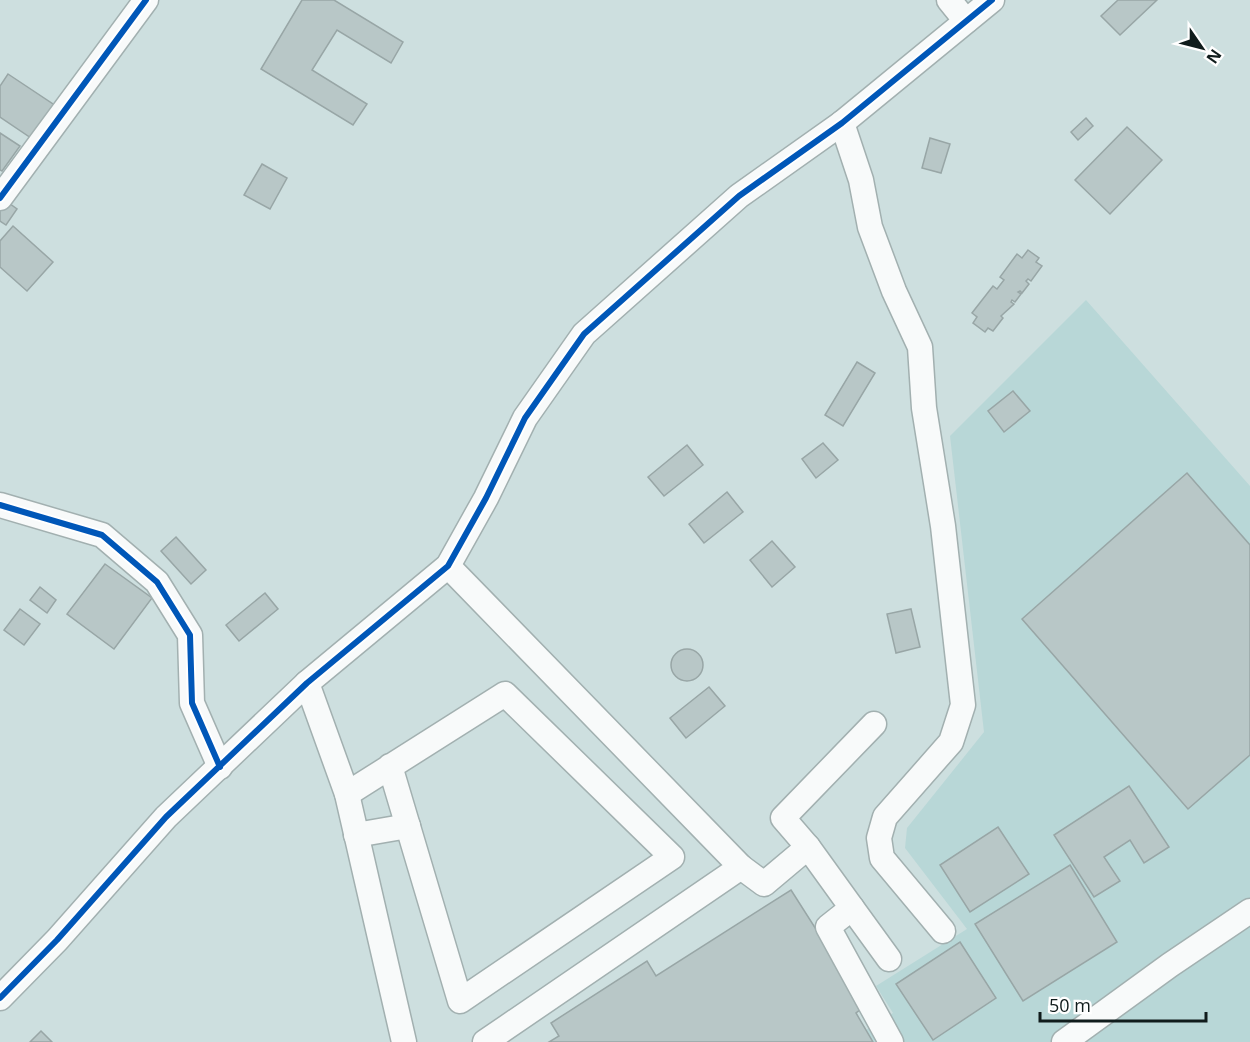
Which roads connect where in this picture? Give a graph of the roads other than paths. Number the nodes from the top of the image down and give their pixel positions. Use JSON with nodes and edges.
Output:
{"nodes":[{"id":1,"x":146,"y":0,"type":"edge"},
{"id":2,"x":949,"y":0,"type":"edge"},
{"id":3,"x":992,"y":0,"type":"edge"},
{"id":4,"x":966,"y":21,"type":"junction"},
{"id":5,"x":842,"y":123,"type":"junction"},
{"id":6,"x":0,"y":198,"type":"edge"},
{"id":7,"x":0,"y":505,"type":"edge"},
{"id":8,"x":448,"y":566,"type":"junction"},
{"id":9,"x":308,"y":683,"type":"junction"},
{"id":10,"x":874,"y":724,"type":"dead end"},
{"id":11,"x":390,"y":766,"type":"junction"},
{"id":12,"x":220,"y":767,"type":"junction"},
{"id":13,"x":347,"y":794,"type":"junction"},
{"id":14,"x":408,"y":826,"type":"junction"},
{"id":15,"x":356,"y":835,"type":"junction"},
{"id":16,"x":808,"y":846,"type":"junction"},
{"id":17,"x":741,"y":867,"type":"junction"},
{"id":18,"x":852,"y":908,"type":"junction"},
{"id":19,"x":1250,"y":911,"type":"edge"},
{"id":20,"x":943,"y":931,"type":"dead end"},
{"id":21,"x":889,"y":958,"type":"dead end"},
{"id":22,"x":0,"y":998,"type":"edge"},
{"id":23,"x":404,"y":1042,"type":"edge"},
{"id":24,"x":484,"y":1042,"type":"edge"},
{"id":25,"x":891,"y":1042,"type":"edge"},
{"id":26,"x":1064,"y":1042,"type":"edge"}],
"edges":[{"from":1,"to":6,"type":"street"},
{"from":2,"to":4,"type":"street"},
{"from":3,"to":4,"type":"street"},
{"from":4,"to":5,"type":"street"},
{"from":5,"to":8,"type":"street"},
{"from":5,"to":20,"type":"street"},
{"from":7,"to":12,"type":"street"},
{"from":8,"to":9,"type":"street"},
{"from":8,"to":17,"type":"street"},
{"from":9,"to":12,"type":"street"},
{"from":9,"to":13,"type":"street"},
{"from":10,"to":16,"type":"street"},
{"from":11,"to":13,"type":"street"},
{"from":11,"to":14,"type":"street"},
{"from":11,"to":14,"type":"street"},
{"from":12,"to":22,"type":"street"},
{"from":13,"to":15,"type":"street"},
{"from":14,"to":15,"type":"street"},
{"from":15,"to":23,"type":"street"},
{"from":16,"to":17,"type":"street"},
{"from":16,"to":18,"type":"street"},
{"from":17,"to":24,"type":"street"},
{"from":18,"to":21,"type":"street"},
{"from":18,"to":25,"type":"street"},
{"from":19,"to":26,"type":"street"}]}
